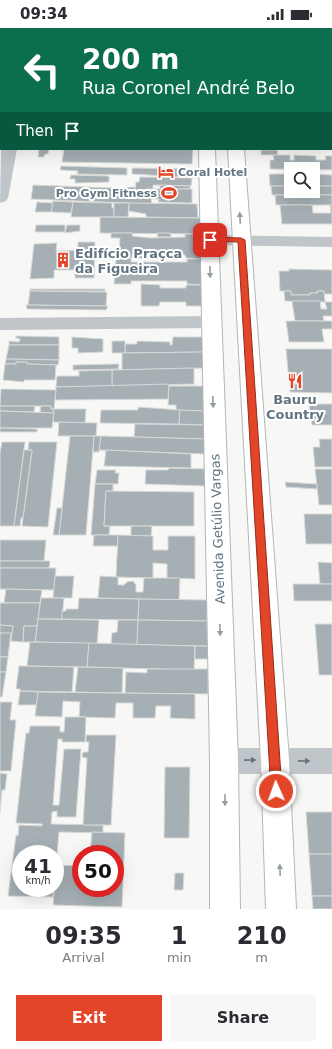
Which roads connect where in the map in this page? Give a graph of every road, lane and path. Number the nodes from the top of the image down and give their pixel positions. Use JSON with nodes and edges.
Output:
{"nodes":[{"id":1,"x":9,"y":150,"type":"edge"},
{"id":2,"x":207,"y":150,"type":"edge"},
{"id":3,"x":236,"y":150,"type":"edge"},
{"id":4,"x":0,"y":198,"type":"edge"},
{"id":5,"x":210,"y":240,"type":"junction"},
{"id":6,"x":241,"y":240,"type":"junction"},
{"id":7,"x":332,"y":242,"type":"edge"},
{"id":8,"x":211,"y":322,"type":"junction"},
{"id":9,"x":0,"y":324,"type":"edge"},
{"id":10,"x":275,"y":760,"type":"junction"},
{"id":11,"x":224,"y":761,"type":"junction"},
{"id":12,"x":332,"y":761,"type":"edge"},
{"id":13,"x":225,"y":909,"type":"edge"},
{"id":14,"x":281,"y":909,"type":"edge"}],
"edges":[{"from":1,"to":4,"type":"street"},
{"from":2,"to":5,"type":"main road","name":"Avenida Getúlio Vargas"},
{"from":6,"to":3,"type":"main road","one_way":true},
{"from":5,"to":6,"type":"street"},
{"from":5,"to":8,"type":"main road","name":"Avenida Getúlio Vargas","one_way":true},
{"from":6,"to":7,"type":"street"},
{"from":6,"to":10,"type":"main road"},
{"from":8,"to":9,"type":"street"},
{"from":8,"to":11,"type":"main road","name":"Avenida Getúlio Vargas","one_way":true},
{"from":11,"to":10,"type":"street","one_way":true},
{"from":10,"to":12,"type":"street","one_way":true},
{"from":14,"to":10,"type":"main road","one_way":true},
{"from":11,"to":13,"type":"main road","name":"Avenida Getúlio Vargas","one_way":true}]}
